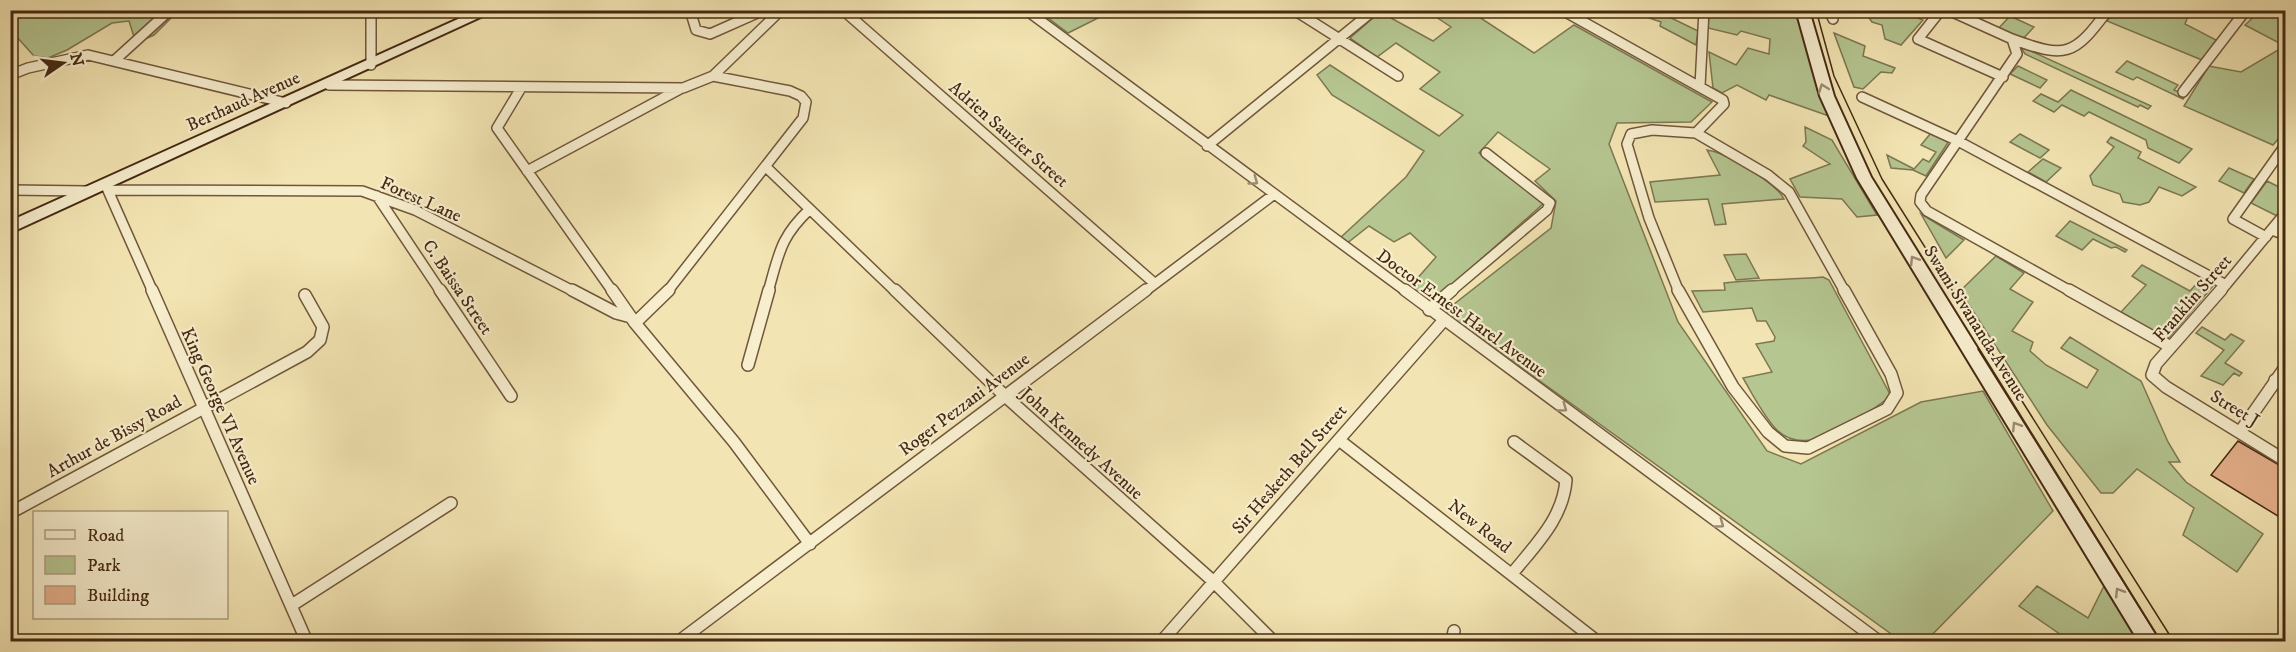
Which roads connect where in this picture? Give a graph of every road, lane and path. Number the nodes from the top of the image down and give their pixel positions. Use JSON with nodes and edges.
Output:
{"nodes":[{"id":1,"x":170,"y":10,"type":"edge"},
{"id":2,"x":370,"y":10,"type":"edge"},
{"id":3,"x":490,"y":10,"type":"edge"},
{"id":4,"x":690,"y":10,"type":"edge"},
{"id":5,"x":764,"y":10,"type":"edge"},
{"id":6,"x":781,"y":10,"type":"edge"},
{"id":7,"x":843,"y":10,"type":"edge"},
{"id":8,"x":1026,"y":10,"type":"edge"},
{"id":9,"x":1294,"y":10,"type":"edge"},
{"id":10,"x":1374,"y":10,"type":"edge"},
{"id":11,"x":1562,"y":10,"type":"edge"},
{"id":12,"x":1704,"y":10,"type":"edge"},
{"id":13,"x":1802,"y":10,"type":"edge"},
{"id":14,"x":1941,"y":10,"type":"edge"},
{"id":15,"x":1948,"y":10,"type":"edge"},
{"id":16,"x":2108,"y":10,"type":"edge"},
{"id":17,"x":2246,"y":10,"type":"edge"},
{"id":18,"x":1338,"y":39,"type":"junction"},
{"id":19,"x":2012,"y":39,"type":"junction"},
{"id":20,"x":115,"y":60,"type":"junction"},
{"id":21,"x":372,"y":65,"type":"junction"},
{"id":22,"x":10,"y":75,"type":"edge"},
{"id":23,"x":713,"y":76,"type":"junction"},
{"id":24,"x":1398,"y":76,"type":"dead end"},
{"id":25,"x":2003,"y":77,"type":"junction"},
{"id":26,"x":329,"y":85,"type":"junction"},
{"id":27,"x":1700,"y":86,"type":"junction"},
{"id":28,"x":521,"y":87,"type":"junction"},
{"id":29,"x":683,"y":88,"type":"junction"},
{"id":30,"x":2183,"y":92,"type":"dead end"},
{"id":31,"x":1862,"y":97,"type":"dead end"},
{"id":32,"x":286,"y":103,"type":"junction"},
{"id":33,"x":1696,"y":133,"type":"junction"},
{"id":34,"x":1959,"y":141,"type":"junction"},
{"id":35,"x":2286,"y":144,"type":"edge"},
{"id":36,"x":1207,"y":146,"type":"junction"},
{"id":37,"x":1486,"y":153,"type":"dead end"},
{"id":38,"x":766,"y":167,"type":"junction"},
{"id":39,"x":527,"y":171,"type":"junction"},
{"id":40,"x":106,"y":187,"type":"junction"},
{"id":41,"x":10,"y":190,"type":"edge"},
{"id":42,"x":87,"y":191,"type":"junction"},
{"id":43,"x":377,"y":195,"type":"junction"},
{"id":44,"x":1273,"y":195,"type":"junction"},
{"id":45,"x":810,"y":209,"type":"junction"},
{"id":46,"x":2286,"y":212,"type":"edge"},
{"id":47,"x":10,"y":228,"type":"edge"},
{"id":48,"x":2269,"y":233,"type":"junction"},
{"id":49,"x":2286,"y":236,"type":"edge"},
{"id":50,"x":1153,"y":282,"type":"junction"},
{"id":51,"x":2226,"y":285,"type":"junction"},
{"id":52,"x":305,"y":295,"type":"dead end"},
{"id":53,"x":1430,"y":310,"type":"junction"},
{"id":54,"x":633,"y":320,"type":"junction"},
{"id":55,"x":1444,"y":320,"type":"junction"},
{"id":56,"x":2171,"y":347,"type":"junction"},
{"id":57,"x":748,"y":365,"type":"dead end"},
{"id":58,"x":2286,"y":366,"type":"edge"},
{"id":59,"x":2275,"y":380,"type":"junction"},
{"id":60,"x":2286,"y":386,"type":"edge"},
{"id":61,"x":2166,"y":387,"type":"joint"},
{"id":62,"x":511,"y":396,"type":"dead end"},
{"id":63,"x":1005,"y":396,"type":"junction"},
{"id":64,"x":203,"y":408,"type":"junction"},
{"id":65,"x":2240,"y":432,"type":"junction"},
{"id":66,"x":1339,"y":440,"type":"junction"},
{"id":67,"x":1514,"y":442,"type":"dead end"},
{"id":68,"x":2286,"y":461,"type":"edge"},
{"id":69,"x":451,"y":503,"type":"dead end"},
{"id":70,"x":10,"y":513,"type":"edge"},
{"id":71,"x":810,"y":544,"type":"junction"},
{"id":72,"x":1512,"y":574,"type":"junction"},
{"id":73,"x":1214,"y":582,"type":"junction"},
{"id":74,"x":292,"y":605,"type":"junction"},
{"id":75,"x":307,"y":642,"type":"edge"},
{"id":76,"x":678,"y":642,"type":"edge"},
{"id":77,"x":1161,"y":642,"type":"edge"},
{"id":78,"x":1274,"y":642,"type":"edge"},
{"id":79,"x":1598,"y":642,"type":"edge"},
{"id":80,"x":1880,"y":642,"type":"edge"},
{"id":81,"x":2150,"y":642,"type":"edge"}],
"edges":[{"from":1,"to":20,"type":"street"},
{"from":2,"to":21,"type":"street"},
{"from":3,"to":21,"type":"street","name":"Berthaud Avenue"},
{"from":4,"to":5,"type":"street"},
{"from":6,"to":23,"type":"street"},
{"from":7,"to":50,"type":"street","name":"Adrien Sauzier Street"},
{"from":8,"to":36,"type":"street","name":"Doctor Ernest Harel Avenue"},
{"from":9,"to":18,"type":"street"},
{"from":10,"to":18,"type":"street"},
{"from":11,"to":27,"type":"street"},
{"from":12,"to":27,"type":"street"},
{"from":81,"to":13,"type":"street","name":"Swami Sivananda Avenue","one_way":true},
{"from":14,"to":25,"type":"street"},
{"from":15,"to":19,"type":"street"},
{"from":16,"to":19,"type":"street"},
{"from":17,"to":30,"type":"street"},
{"from":18,"to":24,"type":"street"},
{"from":18,"to":36,"type":"street"},
{"from":19,"to":25,"type":"street"},
{"from":20,"to":22,"type":"street"},
{"from":20,"to":32,"type":"street"},
{"from":21,"to":26,"type":"street","name":"Berthaud Avenue"},
{"from":23,"to":29,"type":"street"},
{"from":23,"to":38,"type":"street"},
{"from":25,"to":34,"type":"street"},
{"from":26,"to":28,"type":"street"},
{"from":26,"to":32,"type":"street","name":"Berthaud Avenue"},
{"from":27,"to":33,"type":"street"},
{"from":28,"to":29,"type":"street"},
{"from":28,"to":39,"type":"street"},
{"from":29,"to":39,"type":"street"},
{"from":31,"to":34,"type":"street"},
{"from":32,"to":40,"type":"street","name":"Berthaud Avenue"},
{"from":33,"to":33,"type":"street"},
{"from":34,"to":51,"type":"street"},
{"from":34,"to":56,"type":"street"},
{"from":35,"to":48,"type":"street"},
{"from":36,"to":44,"type":"street","name":"Doctor Ernest Harel Avenue","one_way":true},
{"from":37,"to":53,"type":"street"},
{"from":38,"to":45,"type":"street","name":"John Kennedy Avenue"},
{"from":38,"to":54,"type":"street"},
{"from":39,"to":54,"type":"street"},
{"from":40,"to":42,"type":"street","name":"Berthaud Avenue"},
{"from":40,"to":43,"type":"street","name":"Forest Lane"},
{"from":40,"to":64,"type":"street","name":"King George VI Avenue"},
{"from":41,"to":42,"type":"street"},
{"from":42,"to":47,"type":"street","name":"Berthaud Avenue"},
{"from":43,"to":54,"type":"street","name":"Forest Lane"},
{"from":43,"to":62,"type":"street","name":"C. Baissa Street"},
{"from":44,"to":50,"type":"street","name":"Roger Pezzani Avenue"},
{"from":44,"to":53,"type":"street","name":"Doctor Ernest Harel Avenue"},
{"from":45,"to":57,"type":"street"},
{"from":45,"to":63,"type":"street","name":"John Kennedy Avenue"},
{"from":46,"to":48,"type":"street","name":"Franklin Street"},
{"from":48,"to":49,"type":"street"},
{"from":48,"to":51,"type":"street","name":"Franklin Street"},
{"from":50,"to":63,"type":"street","name":"Roger Pezzani Avenue"},
{"from":51,"to":56,"type":"street","name":"Franklin Street"},
{"from":52,"to":64,"type":"street","name":"Arthur de Bissy Road"},
{"from":53,"to":55,"type":"street","name":"Doctor Ernest Harel Avenue"},
{"from":54,"to":71,"type":"street"},
{"from":55,"to":66,"type":"street","name":"Sir Hesketh Bell Street"},
{"from":55,"to":80,"type":"street","name":"Doctor Ernest Harel Avenue","one_way":true},
{"from":56,"to":61,"type":"street","name":"Franklin Street"},
{"from":58,"to":59,"type":"street"},
{"from":59,"to":60,"type":"street"},
{"from":59,"to":65,"type":"street"},
{"from":61,"to":65,"type":"street","name":"Street J"},
{"from":63,"to":71,"type":"street","name":"Roger Pezzani Avenue"},
{"from":63,"to":73,"type":"street","name":"John Kennedy Avenue"},
{"from":64,"to":70,"type":"street","name":"Arthur de Bissy Road"},
{"from":64,"to":74,"type":"street","name":"King George VI Avenue"},
{"from":65,"to":68,"type":"street","name":"Street J"},
{"from":66,"to":72,"type":"street","name":"New Road"},
{"from":66,"to":73,"type":"street","name":"Sir Hesketh Bell Street"},
{"from":67,"to":72,"type":"street"},
{"from":69,"to":74,"type":"street"},
{"from":71,"to":76,"type":"street","name":"Roger Pezzani Avenue"},
{"from":72,"to":79,"type":"street","name":"New Road"},
{"from":73,"to":77,"type":"street","name":"Sir Hesketh Bell Street"},
{"from":73,"to":78,"type":"street","name":"John Kennedy Avenue"},
{"from":74,"to":75,"type":"street","name":"King George VI Avenue"}]}
